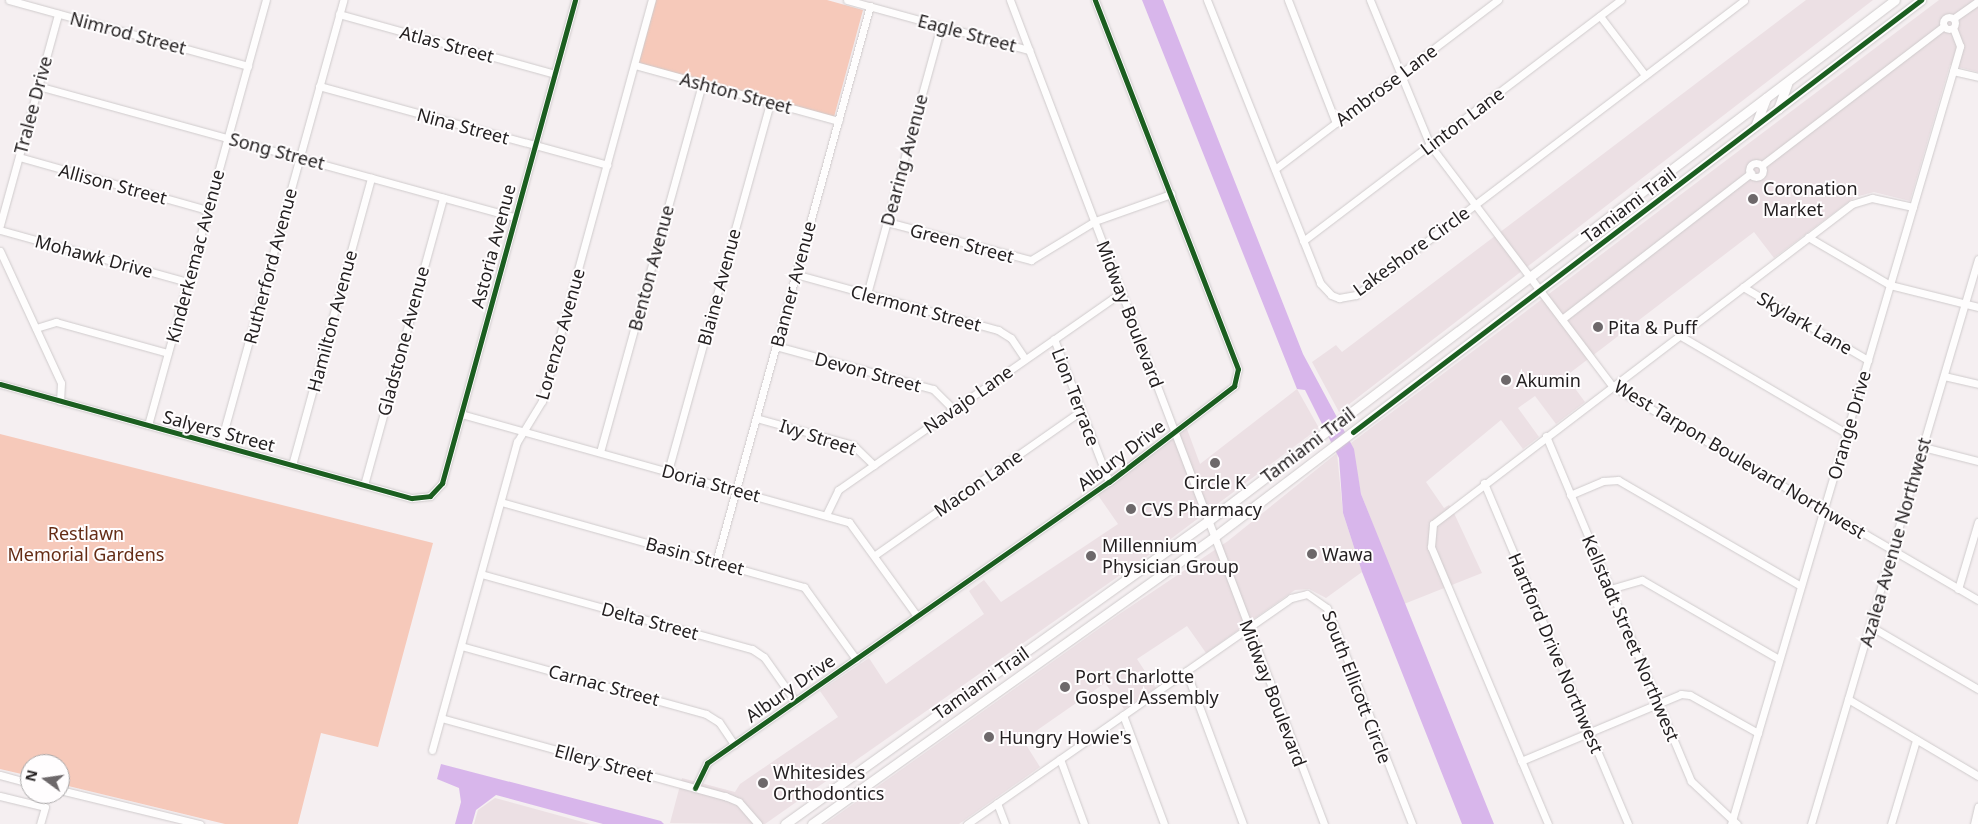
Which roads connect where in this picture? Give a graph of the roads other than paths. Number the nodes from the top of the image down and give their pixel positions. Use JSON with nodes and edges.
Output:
{"nodes":[{"id":1,"x":9,"y":0,"type":"edge"},
{"id":2,"x":266,"y":0,"type":"edge"},
{"id":3,"x":343,"y":0,"type":"edge"},
{"id":4,"x":652,"y":0,"type":"edge"},
{"id":5,"x":848,"y":0,"type":"edge"},
{"id":6,"x":1010,"y":0,"type":"edge"},
{"id":7,"x":1096,"y":0,"type":"edge"},
{"id":8,"x":1207,"y":0,"type":"edge"},
{"id":9,"x":1288,"y":0,"type":"edge"},
{"id":10,"x":1498,"y":0,"type":"edge"},
{"id":11,"x":1621,"y":0,"type":"edge"},
{"id":12,"x":1744,"y":0,"type":"edge"},
{"id":13,"x":1895,"y":0,"type":"edge"},
{"id":14,"x":1921,"y":0,"type":"edge"},
{"id":15,"x":572,"y":1,"type":"edge"},
{"id":16,"x":1372,"y":1,"type":"edge"},
{"id":17,"x":1978,"y":1,"type":"edge"},
{"id":18,"x":870,"y":6,"type":"junction"},
{"id":19,"x":58,"y":14,"type":"junction"},
{"id":20,"x":339,"y":14,"type":"junction"},
{"id":21,"x":1600,"y":16,"type":"junction"},
{"id":22,"x":1954,"y":18,"type":"junction"},
{"id":23,"x":941,"y":26,"type":"junction"},
{"id":24,"x":1944,"y":26,"type":"junction"},
{"id":25,"x":1953,"y":28,"type":"junction"},
{"id":26,"x":1029,"y":50,"type":"junction"},
{"id":27,"x":635,"y":65,"type":"junction"},
{"id":28,"x":248,"y":66,"type":"junction"},
{"id":29,"x":1954,"y":71,"type":"junction"},
{"id":30,"x":555,"y":74,"type":"junction"},
{"id":31,"x":1400,"y":74,"type":"junction"},
{"id":32,"x":1645,"y":76,"type":"junction"},
{"id":33,"x":1978,"y":77,"type":"edge"},
{"id":34,"x":1790,"y":80,"type":"junction"},
{"id":35,"x":702,"y":84,"type":"junction"},
{"id":36,"x":38,"y":86,"type":"junction"},
{"id":37,"x":319,"y":86,"type":"junction"},
{"id":38,"x":1766,"y":98,"type":"junction"},
{"id":39,"x":770,"y":102,"type":"junction"},
{"id":40,"x":1778,"y":109,"type":"junction"},
{"id":41,"x":838,"y":121,"type":"junction"},
{"id":42,"x":1336,"y":123,"type":"junction"},
{"id":43,"x":1754,"y":127,"type":"junction"},
{"id":44,"x":228,"y":138,"type":"junction"},
{"id":45,"x":1430,"y":145,"type":"junction"},
{"id":46,"x":535,"y":146,"type":"junction"},
{"id":47,"x":19,"y":157,"type":"junction"},
{"id":48,"x":300,"y":158,"type":"junction"},
{"id":49,"x":607,"y":166,"type":"junction"},
{"id":50,"x":1275,"y":169,"type":"junction"},
{"id":51,"x":371,"y":178,"type":"junction"},
{"id":52,"x":1171,"y":194,"type":"junction"},
{"id":53,"x":443,"y":198,"type":"junction"},
{"id":54,"x":1475,"y":205,"type":"junction"},
{"id":55,"x":1913,"y":208,"type":"junction"},
{"id":56,"x":208,"y":210,"type":"junction"},
{"id":57,"x":515,"y":217,"type":"junction"},
{"id":58,"x":1095,"y":221,"type":"junction"},
{"id":59,"x":887,"y":222,"type":"junction"},
{"id":60,"x":0,"y":225,"type":"edge"},
{"id":61,"x":0,"y":230,"type":"edge"},
{"id":62,"x":1808,"y":237,"type":"junction"},
{"id":63,"x":1304,"y":241,"type":"junction"},
{"id":64,"x":0,"y":251,"type":"edge"},
{"id":65,"x":1978,"y":259,"type":"edge"},
{"id":66,"x":795,"y":274,"type":"junction"},
{"id":67,"x":1529,"y":278,"type":"junction"},
{"id":68,"x":188,"y":282,"type":"junction"},
{"id":69,"x":1890,"y":285,"type":"junction"},
{"id":70,"x":1743,"y":287,"type":"junction"},
{"id":71,"x":1539,"y":290,"type":"junction"},
{"id":72,"x":1122,"y":292,"type":"junction"},
{"id":73,"x":867,"y":294,"type":"junction"},
{"id":74,"x":1965,"y":304,"type":"junction"},
{"id":75,"x":1978,"y":307,"type":"edge"},
{"id":76,"x":1562,"y":319,"type":"junction"},
{"id":77,"x":36,"y":328,"type":"junction"},
{"id":78,"x":1679,"y":335,"type":"junction"},
{"id":79,"x":1054,"y":339,"type":"junction"},
{"id":80,"x":776,"y":346,"type":"junction"},
{"id":81,"x":168,"y":353,"type":"junction"},
{"id":82,"x":1025,"y":359,"type":"junction"},
{"id":83,"x":1868,"y":360,"type":"junction"},
{"id":84,"x":1944,"y":376,"type":"junction"},
{"id":85,"x":0,"y":384,"type":"edge"},
{"id":86,"x":1978,"y":384,"type":"edge"},
{"id":87,"x":1612,"y":386,"type":"junction"},
{"id":88,"x":60,"y":401,"type":"junction"},
{"id":89,"x":953,"y":409,"type":"junction"},
{"id":90,"x":1081,"y":411,"type":"junction"},
{"id":91,"x":461,"y":414,"type":"junction"},
{"id":92,"x":756,"y":418,"type":"junction"},
{"id":93,"x":148,"y":425,"type":"junction"},
{"id":94,"x":524,"y":431,"type":"junction"},
{"id":95,"x":1176,"y":432,"type":"junction"},
{"id":96,"x":1846,"y":434,"type":"junction"},
{"id":97,"x":1546,"y":436,"type":"junction"},
{"id":98,"x":220,"y":445,"type":"junction"},
{"id":99,"x":1922,"y":447,"type":"junction"},
{"id":100,"x":600,"y":452,"type":"junction"},
{"id":101,"x":1978,"y":461,"type":"edge"},
{"id":102,"x":292,"y":465,"type":"junction"},
{"id":103,"x":874,"y":465,"type":"junction"},
{"id":104,"x":668,"y":471,"type":"junction"},
{"id":105,"x":1109,"y":482,"type":"junction"},
{"id":106,"x":1484,"y":483,"type":"junction"},
{"id":107,"x":364,"y":485,"type":"junction"},
{"id":108,"x":736,"y":490,"type":"junction"},
{"id":109,"x":1570,"y":495,"type":"junction"},
{"id":110,"x":430,"y":496,"type":"joint"},
{"id":111,"x":500,"y":502,"type":"junction"},
{"id":112,"x":1824,"y":510,"type":"junction"},
{"id":113,"x":826,"y":515,"type":"junction"},
{"id":114,"x":1208,"y":521,"type":"junction"},
{"id":115,"x":1978,"y":522,"type":"edge"},
{"id":116,"x":1214,"y":537,"type":"junction"},
{"id":117,"x":1892,"y":550,"type":"junction"},
{"id":118,"x":875,"y":555,"type":"junction"},
{"id":119,"x":716,"y":562,"type":"junction"},
{"id":120,"x":481,"y":574,"type":"junction"},
{"id":121,"x":1801,"y":586,"type":"junction"},
{"id":122,"x":1958,"y":588,"type":"junction"},
{"id":123,"x":1610,"y":589,"type":"junction"},
{"id":124,"x":1978,"y":600,"type":"edge"},
{"id":125,"x":917,"y":616,"type":"junction"},
{"id":126,"x":1870,"y":626,"type":"junction"},
{"id":127,"x":1248,"y":627,"type":"junction"},
{"id":128,"x":461,"y":646,"type":"junction"},
{"id":129,"x":856,"y":659,"type":"junction"},
{"id":130,"x":1780,"y":659,"type":"junction"},
{"id":131,"x":1186,"y":671,"type":"junction"},
{"id":132,"x":1978,"y":689,"type":"edge"},
{"id":133,"x":1848,"y":700,"type":"junction"},
{"id":134,"x":795,"y":701,"type":"junction"},
{"id":135,"x":1658,"y":703,"type":"junction"},
{"id":136,"x":1123,"y":715,"type":"junction"},
{"id":137,"x":441,"y":718,"type":"junction"},
{"id":138,"x":1590,"y":732,"type":"junction"},
{"id":139,"x":1758,"y":733,"type":"junction"},
{"id":140,"x":1916,"y":740,"type":"junction"},
{"id":141,"x":734,"y":744,"type":"junction"},
{"id":142,"x":432,"y":750,"type":"dead end"},
{"id":143,"x":1060,"y":759,"type":"junction"},
{"id":144,"x":1521,"y":761,"type":"junction"},
{"id":145,"x":0,"y":775,"type":"edge"},
{"id":146,"x":1978,"y":776,"type":"edge"},
{"id":147,"x":20,"y":780,"type":"edge"},
{"id":148,"x":695,"y":788,"type":"junction"},
{"id":149,"x":70,"y":792,"type":"edge"},
{"id":150,"x":0,"y":796,"type":"edge"},
{"id":151,"x":997,"y":803,"type":"junction"},
{"id":152,"x":1978,"y":806,"type":"edge"},
{"id":153,"x":792,"y":820,"type":"edge"},
{"id":154,"x":1733,"y":823,"type":"edge"},
{"id":155,"x":40,"y":824,"type":"edge"},
{"id":156,"x":200,"y":824,"type":"edge"},
{"id":157,"x":758,"y":824,"type":"edge"},
{"id":158,"x":785,"y":824,"type":"edge"},
{"id":159,"x":812,"y":824,"type":"edge"},
{"id":160,"x":966,"y":824,"type":"edge"},
{"id":161,"x":1005,"y":824,"type":"edge"},
{"id":162,"x":1084,"y":824,"type":"edge"},
{"id":163,"x":1164,"y":824,"type":"edge"},
{"id":164,"x":1243,"y":824,"type":"edge"},
{"id":165,"x":1324,"y":824,"type":"edge"},
{"id":166,"x":1412,"y":824,"type":"edge"},
{"id":167,"x":1548,"y":824,"type":"edge"},
{"id":168,"x":1628,"y":824,"type":"edge"},
{"id":169,"x":1811,"y":824,"type":"edge"},
{"id":170,"x":1891,"y":824,"type":"edge"},
{"id":171,"x":1974,"y":824,"type":"edge"}],
"edges":[{"from":1,"to":19,"type":"street","name":"Nimrod Street"},
{"from":2,"to":28,"type":"street","name":"Kinderkemac Avenue"},
{"from":3,"to":20,"type":"street","name":"Rutherford Avenue"},
{"from":4,"to":27,"type":"street","name":"Lorenzo Avenue"},
{"from":5,"to":18,"type":"street","name":"Eagle Street"},
{"from":6,"to":26,"type":"street","name":"Midway Boulevard"},
{"from":7,"to":52,"type":"street","name":"Albury Drive"},
{"from":8,"to":50,"type":"street","name":"Lakeshore Circle"},
{"from":9,"to":42,"type":"street"},
{"from":10,"to":31,"type":"street","name":"Ambrose Lane"},
{"from":11,"to":21,"type":"street","name":"Linton Lane"},
{"from":12,"to":32,"type":"street","name":"Lakeshore Circle"},
{"from":13,"to":34,"type":"main road","name":"Tamiami Trail"},
{"from":14,"to":40,"type":"main road","name":"Tamiami Trail"},
{"from":15,"to":30,"type":"street","name":"Astoria Avenue"},
{"from":16,"to":31,"type":"street","name":"West Tarpon Boulevard Northwest"},
{"from":17,"to":22,"type":"street"},
{"from":18,"to":23,"type":"street","name":"Eagle Street"},
{"from":18,"to":41,"type":"street","name":"Banner Avenue"},
{"from":19,"to":28,"type":"street","name":"Nimrod Street"},
{"from":19,"to":36,"type":"street","name":"Tralee Drive"},
{"from":20,"to":30,"type":"street","name":"Atlas Street"},
{"from":20,"to":37,"type":"street","name":"Rutherford Avenue"},
{"from":21,"to":32,"type":"street"},
{"from":21,"to":45,"type":"street","name":"Linton Lane"},
{"from":22,"to":24,"type":"street"},
{"from":22,"to":25,"type":"street","name":"Orange Drive"},
{"from":23,"to":26,"type":"street","name":"Eagle Street"},
{"from":23,"to":59,"type":"street","name":"Dearing Avenue"},
{"from":24,"to":25,"type":"street"},
{"from":24,"to":76,"type":"street"},
{"from":25,"to":29,"type":"street","name":"Orange Drive"},
{"from":26,"to":58,"type":"street","name":"Midway Boulevard"},
{"from":27,"to":35,"type":"street","name":"Ashton Street"},
{"from":27,"to":49,"type":"street","name":"Lorenzo Avenue"},
{"from":28,"to":44,"type":"street","name":"Kinderkemac Avenue"},
{"from":29,"to":33,"type":"street"},
{"from":29,"to":55,"type":"street","name":"Orange Drive"},
{"from":30,"to":46,"type":"street","name":"Astoria Avenue"},
{"from":31,"to":42,"type":"street","name":"Ambrose Lane"},
{"from":31,"to":45,"type":"street","name":"West Tarpon Boulevard Northwest"},
{"from":32,"to":54,"type":"street","name":"Lakeshore Circle"},
{"from":34,"to":38,"type":"main road","name":"Tamiami Trail"},
{"from":34,"to":40,"type":"main road"},
{"from":35,"to":39,"type":"street","name":"Ashton Street"},
{"from":35,"to":100,"type":"street","name":"Benton Avenue"},
{"from":36,"to":44,"type":"street","name":"Song Street"},
{"from":36,"to":47,"type":"street","name":"Tralee Drive"},
{"from":37,"to":46,"type":"street","name":"Nina Street"},
{"from":37,"to":48,"type":"street","name":"Rutherford Avenue"},
{"from":38,"to":43,"type":"main road"},
{"from":38,"to":67,"type":"main road","name":"Tamiami Trail"},
{"from":39,"to":41,"type":"street","name":"Ashton Street"},
{"from":39,"to":104,"type":"street","name":"Blaine Avenue"},
{"from":40,"to":43,"type":"main road","name":"Tamiami Trail"},
{"from":41,"to":66,"type":"street","name":"Banner Avenue"},
{"from":42,"to":50,"type":"street","name":"Ambrose Lane"},
{"from":43,"to":71,"type":"main road","name":"Tamiami Trail"},
{"from":44,"to":48,"type":"street","name":"Song Street"},
{"from":44,"to":56,"type":"street","name":"Kinderkemac Avenue"},
{"from":45,"to":54,"type":"street","name":"West Tarpon Boulevard Northwest"},
{"from":45,"to":63,"type":"street","name":"Linton Lane"},
{"from":46,"to":49,"type":"street","name":"Nina Street"},
{"from":46,"to":57,"type":"street","name":"Astoria Avenue"},
{"from":47,"to":56,"type":"street","name":"Allison Street"},
{"from":47,"to":60,"type":"street","name":"Tralee Drive"},
{"from":48,"to":51,"type":"street","name":"Song Street"},
{"from":48,"to":98,"type":"street","name":"Rutherford Avenue"},
{"from":49,"to":94,"type":"street","name":"Lorenzo Avenue"},
{"from":50,"to":63,"type":"street","name":"Lakeshore Circle"},
{"from":51,"to":53,"type":"street","name":"Song Street"},
{"from":51,"to":102,"type":"street","name":"Hamilton Avenue"},
{"from":52,"to":58,"type":"street","name":"Green Street"},
{"from":52,"to":95,"type":"street","name":"Albury Drive"},
{"from":53,"to":57,"type":"street","name":"Song Street"},
{"from":53,"to":107,"type":"street","name":"Gladstone Avenue"},
{"from":54,"to":63,"type":"street","name":"Lakeshore Circle"},
{"from":54,"to":67,"type":"street","name":"West Tarpon Boulevard Northwest"},
{"from":55,"to":62,"type":"street"},
{"from":55,"to":69,"type":"street","name":"Orange Drive"},
{"from":56,"to":68,"type":"street","name":"Kinderkemac Avenue"},
{"from":57,"to":91,"type":"street","name":"Astoria Avenue"},
{"from":58,"to":59,"type":"street","name":"Green Street"},
{"from":58,"to":72,"type":"street","name":"Midway Boulevard"},
{"from":59,"to":73,"type":"street","name":"Dearing Avenue"},
{"from":61,"to":68,"type":"street","name":"Mohawk Drive"},
{"from":62,"to":69,"type":"street"},
{"from":62,"to":70,"type":"street"},
{"from":64,"to":77,"type":"street"},
{"from":65,"to":74,"type":"street","name":"Azalea Avenue Northwest"},
{"from":66,"to":73,"type":"street","name":"Clermont Street"},
{"from":66,"to":80,"type":"street","name":"Banner Avenue"},
{"from":67,"to":71,"type":"street","name":"West Tarpon Boulevard Northwest"},
{"from":67,"to":114,"type":"main road","name":"Tamiami Trail"},
{"from":68,"to":81,"type":"street","name":"Kinderkemac Avenue"},
{"from":69,"to":74,"type":"street"},
{"from":69,"to":83,"type":"street","name":"Orange Drive"},
{"from":70,"to":78,"type":"street"},
{"from":70,"to":83,"type":"street","name":"Skylark Lane"},
{"from":71,"to":76,"type":"street","name":"West Tarpon Boulevard Northwest"},
{"from":71,"to":116,"type":"main road","name":"Tamiami Trail"},
{"from":72,"to":79,"type":"street","name":"Navajo Lane"},
{"from":72,"to":95,"type":"street","name":"Midway Boulevard"},
{"from":73,"to":82,"type":"street","name":"Clermont Street"},
{"from":74,"to":75,"type":"street"},
{"from":74,"to":84,"type":"street","name":"Azalea Avenue Northwest"},
{"from":76,"to":87,"type":"street","name":"West Tarpon Boulevard Northwest"},
{"from":77,"to":81,"type":"street"},
{"from":77,"to":88,"type":"street"},
{"from":78,"to":87,"type":"street"},
{"from":78,"to":96,"type":"street"},
{"from":79,"to":82,"type":"street","name":"Navajo Lane"},
{"from":79,"to":90,"type":"street","name":"Lion Terrace"},
{"from":80,"to":89,"type":"street","name":"Devon Street"},
{"from":80,"to":92,"type":"street","name":"Banner Avenue"},
{"from":81,"to":93,"type":"street","name":"Kinderkemac Avenue"},
{"from":82,"to":89,"type":"street","name":"Navajo Lane"},
{"from":83,"to":96,"type":"street","name":"Orange Drive"},
{"from":84,"to":86,"type":"street"},
{"from":84,"to":99,"type":"street","name":"Azalea Avenue Northwest"},
{"from":85,"to":88,"type":"street","name":"Salyers Street"},
{"from":87,"to":97,"type":"street"},
{"from":87,"to":112,"type":"street","name":"West Tarpon Boulevard Northwest"},
{"from":88,"to":93,"type":"street","name":"Salyers Street"},
{"from":89,"to":103,"type":"street","name":"Navajo Lane"},
{"from":90,"to":105,"type":"street","name":"Lion Terrace"},
{"from":90,"to":118,"type":"street","name":"Macon Lane"},
{"from":91,"to":94,"type":"street","name":"Doria Street"},
{"from":91,"to":110,"type":"street","name":"Astoria Avenue"},
{"from":92,"to":103,"type":"street","name":"Ivy Street"},
{"from":92,"to":108,"type":"street","name":"Banner Avenue"},
{"from":93,"to":98,"type":"street","name":"Salyers Street"},
{"from":94,"to":100,"type":"street","name":"Doria Street"},
{"from":94,"to":111,"type":"street","name":"Lorenzo Avenue"},
{"from":95,"to":105,"type":"street","name":"Albury Drive"},
{"from":95,"to":114,"type":"street","name":"Midway Boulevard"},
{"from":96,"to":112,"type":"street","name":"Orange Drive"},
{"from":97,"to":106,"type":"street"},
{"from":97,"to":109,"type":"street","name":"Kellstadt Street Northwest"},
{"from":98,"to":102,"type":"street","name":"Salyers Street"},
{"from":99,"to":101,"type":"street"},
{"from":99,"to":117,"type":"street","name":"Azalea Avenue Northwest"},
{"from":100,"to":104,"type":"street","name":"Doria Street"},
{"from":102,"to":107,"type":"street","name":"Salyers Street"},
{"from":103,"to":113,"type":"street","name":"Navajo Lane"},
{"from":104,"to":108,"type":"street","name":"Doria Street"},
{"from":105,"to":125,"type":"street","name":"Albury Drive"},
{"from":106,"to":138,"type":"street","name":"Hartford Drive Northwest"},
{"from":106,"to":144,"type":"street"},
{"from":107,"to":110,"type":"street","name":"Salyers Street"},
{"from":108,"to":113,"type":"street","name":"Doria Street"},
{"from":108,"to":119,"type":"street","name":"Banner Avenue"},
{"from":109,"to":121,"type":"street"},
{"from":109,"to":123,"type":"street","name":"Kellstadt Street Northwest"},
{"from":111,"to":119,"type":"street","name":"Basin Street"},
{"from":111,"to":120,"type":"street","name":"Lorenzo Avenue"},
{"from":112,"to":117,"type":"street","name":"West Tarpon Boulevard Northwest"},
{"from":112,"to":121,"type":"street","name":"Orange Drive"},
{"from":113,"to":118,"type":"street","name":"Doria Street"},
{"from":114,"to":116,"type":"street","name":"Midway Boulevard"},
{"from":114,"to":153,"type":"main road","name":"Tamiami Trail"},
{"from":115,"to":122,"type":"street"},
{"from":116,"to":127,"type":"street","name":"Midway Boulevard"},
{"from":116,"to":159,"type":"main road","name":"Tamiami Trail"},
{"from":117,"to":122,"type":"street","name":"West Tarpon Boulevard Northwest"},
{"from":117,"to":126,"type":"street","name":"Azalea Avenue Northwest"},
{"from":118,"to":125,"type":"street","name":"Doria Street"},
{"from":119,"to":129,"type":"street","name":"Basin Street"},
{"from":120,"to":128,"type":"street","name":"Lorenzo Avenue"},
{"from":120,"to":134,"type":"street","name":"Delta Street"},
{"from":121,"to":130,"type":"street","name":"Orange Drive"},
{"from":122,"to":124,"type":"street","name":"West Tarpon Boulevard Northwest"},
{"from":123,"to":130,"type":"street"},
{"from":123,"to":135,"type":"street","name":"Kellstadt Street Northwest"},
{"from":125,"to":129,"type":"street","name":"Albury Drive"},
{"from":126,"to":132,"type":"street"},
{"from":126,"to":133,"type":"street","name":"Azalea Avenue Northwest"},
{"from":127,"to":131,"type":"street"},
{"from":127,"to":165,"type":"street","name":"Midway Boulevard"},
{"from":127,"to":166,"type":"street","name":"South Ellicott Circle"},
{"from":128,"to":137,"type":"street","name":"Lorenzo Avenue"},
{"from":128,"to":141,"type":"street","name":"Carnac Street"},
{"from":129,"to":134,"type":"street","name":"Albury Drive"},
{"from":130,"to":139,"type":"street","name":"Orange Drive"},
{"from":131,"to":136,"type":"street"},
{"from":131,"to":164,"type":"street"},
{"from":133,"to":140,"type":"street"},
{"from":133,"to":169,"type":"street","name":"Azalea Avenue Northwest"},
{"from":134,"to":141,"type":"street","name":"Albury Drive"},
{"from":135,"to":138,"type":"street"},
{"from":135,"to":139,"type":"street"},
{"from":135,"to":154,"type":"street","name":"Kellstadt Street Northwest"},
{"from":136,"to":143,"type":"street"},
{"from":136,"to":163,"type":"street"},
{"from":137,"to":142,"type":"street","name":"Lorenzo Avenue"},
{"from":137,"to":148,"type":"street","name":"Ellery Street"},
{"from":138,"to":144,"type":"street"},
{"from":138,"to":168,"type":"street","name":"Hartford Drive Northwest"},
{"from":139,"to":154,"type":"street","name":"Orange Drive"},
{"from":140,"to":146,"type":"street"},
{"from":140,"to":170,"type":"street"},
{"from":141,"to":148,"type":"street","name":"Albury Drive"},
{"from":143,"to":151,"type":"street"},
{"from":143,"to":162,"type":"street"},
{"from":144,"to":167,"type":"street"},
{"from":145,"to":147,"type":"street"},
{"from":148,"to":157,"type":"street","name":"Ellery Street"},
{"from":149,"to":156,"type":"street"},
{"from":150,"to":155,"type":"street"},
{"from":151,"to":160,"type":"street"},
{"from":151,"to":161,"type":"street"},
{"from":152,"to":171,"type":"street"},
{"from":153,"to":158,"type":"main road","name":"Tamiami Trail"}]}
